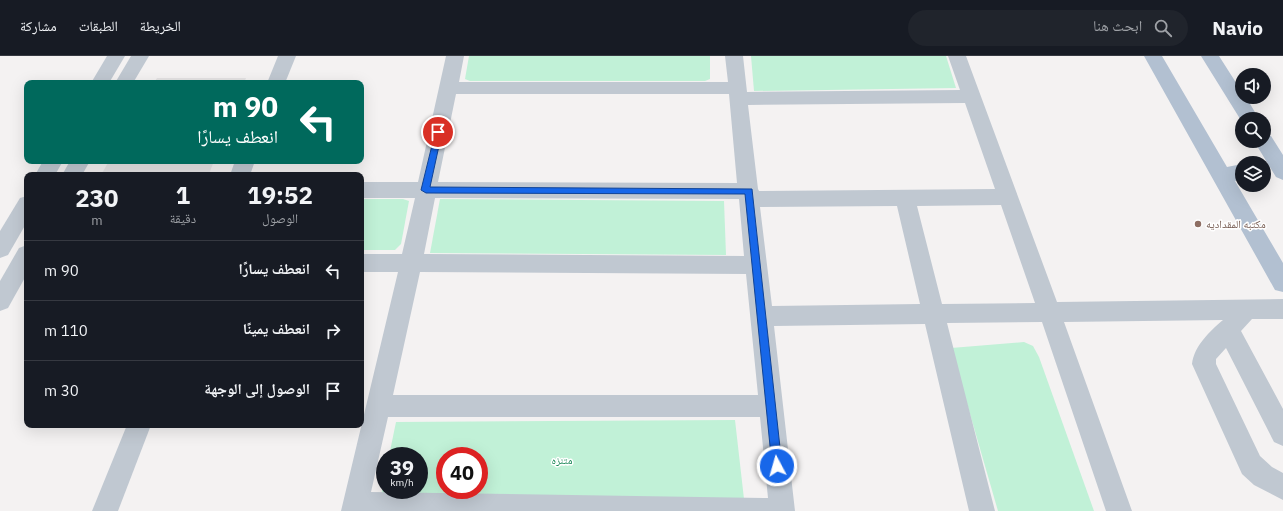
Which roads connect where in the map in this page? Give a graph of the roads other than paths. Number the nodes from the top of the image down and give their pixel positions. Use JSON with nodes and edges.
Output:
{"nodes":[{"id":1,"x":116,"y":56,"type":"edge"},
{"id":2,"x":140,"y":56,"type":"edge"},
{"id":3,"x":287,"y":56,"type":"edge"},
{"id":4,"x":455,"y":56,"type":"edge"},
{"id":5,"x":734,"y":56,"type":"edge"},
{"id":6,"x":957,"y":56,"type":"edge"},
{"id":7,"x":1153,"y":56,"type":"edge"},
{"id":8,"x":1210,"y":56,"type":"edge"},
{"id":9,"x":102,"y":80,"type":"edge"},
{"id":10,"x":126,"y":80,"type":"edge"},
{"id":11,"x":277,"y":80,"type":"edge"},
{"id":12,"x":448,"y":88,"type":"junction"},
{"id":13,"x":738,"y":93,"type":"junction"},
{"id":14,"x":972,"y":96,"type":"junction"},
{"id":15,"x":1246,"y":112,"type":"edge"},
{"id":16,"x":1267,"y":148,"type":"edge"},
{"id":17,"x":1276,"y":169,"type":"edge"},
{"id":18,"x":1235,"y":173,"type":"edge"},
{"id":19,"x":1221,"y":175,"type":"junction"},
{"id":20,"x":364,"y":190,"type":"edge"},
{"id":21,"x":426,"y":190,"type":"junction"},
{"id":22,"x":749,"y":195,"type":"junction"},
{"id":23,"x":1008,"y":197,"type":"junction"},
{"id":24,"x":905,"y":198,"type":"junction"},
{"id":25,"x":24,"y":209,"type":"edge"},
{"id":26,"x":0,"y":249,"type":"edge"},
{"id":27,"x":24,"y":259,"type":"edge"},
{"id":28,"x":364,"y":263,"type":"edge"},
{"id":29,"x":411,"y":264,"type":"junction"},
{"id":30,"x":756,"y":265,"type":"junction"},
{"id":31,"x":1283,"y":283,"type":"edge"},
{"id":32,"x":0,"y":301,"type":"edge"},
{"id":33,"x":1283,"y":309,"type":"edge"},
{"id":34,"x":1246,"y":310,"type":"junction"},
{"id":35,"x":1050,"y":313,"type":"junction"},
{"id":36,"x":934,"y":314,"type":"junction"},
{"id":37,"x":762,"y":316,"type":"junction"},
{"id":38,"x":1228,"y":329,"type":"junction"},
{"id":39,"x":378,"y":406,"type":"junction"},
{"id":40,"x":771,"y":406,"type":"junction"},
{"id":41,"x":138,"y":428,"type":"edge"},
{"id":42,"x":1283,"y":434,"type":"edge"},
{"id":43,"x":1283,"y":487,"type":"edge"},
{"id":44,"x":355,"y":508,"type":"edge"},
{"id":45,"x":105,"y":511,"type":"edge"},
{"id":46,"x":782,"y":511,"type":"edge"},
{"id":47,"x":982,"y":511,"type":"edge"},
{"id":48,"x":1119,"y":511,"type":"edge"}],
"edges":[{"from":1,"to":9,"type":"street"},
{"from":2,"to":10,"type":"street"},
{"from":3,"to":11,"type":"street"},
{"from":4,"to":12,"type":"street"},
{"from":5,"to":13,"type":"street"},
{"from":6,"to":14,"type":"street"},
{"from":7,"to":19,"type":"main road"},
{"from":8,"to":15,"type":"main road"},
{"from":12,"to":13,"type":"street"},
{"from":12,"to":21,"type":"street"},
{"from":13,"to":14,"type":"street"},
{"from":13,"to":22,"type":"street"},
{"from":14,"to":23,"type":"street"},
{"from":16,"to":17,"type":"main road"},
{"from":18,"to":19,"type":"main road"},
{"from":19,"to":31,"type":"main road"},
{"from":20,"to":21,"type":"street"},
{"from":21,"to":22,"type":"street"},
{"from":21,"to":29,"type":"street"},
{"from":22,"to":24,"type":"street"},
{"from":22,"to":30,"type":"street"},
{"from":23,"to":24,"type":"street"},
{"from":23,"to":35,"type":"street"},
{"from":24,"to":36,"type":"street"},
{"from":25,"to":26,"type":"street"},
{"from":27,"to":32,"type":"street"},
{"from":28,"to":29,"type":"street"},
{"from":29,"to":30,"type":"street"},
{"from":29,"to":39,"type":"street"},
{"from":30,"to":37,"type":"street"},
{"from":33,"to":34,"type":"street"},
{"from":34,"to":35,"type":"street"},
{"from":34,"to":38,"type":"street"},
{"from":35,"to":36,"type":"street"},
{"from":35,"to":48,"type":"street"},
{"from":36,"to":37,"type":"street"},
{"from":36,"to":47,"type":"street"},
{"from":37,"to":40,"type":"street"},
{"from":38,"to":42,"type":"street"},
{"from":38,"to":43,"type":"street"},
{"from":39,"to":40,"type":"street"},
{"from":39,"to":44,"type":"street"},
{"from":40,"to":46,"type":"street"},
{"from":41,"to":45,"type":"street"},
{"from":44,"to":46,"type":"street"}]}
